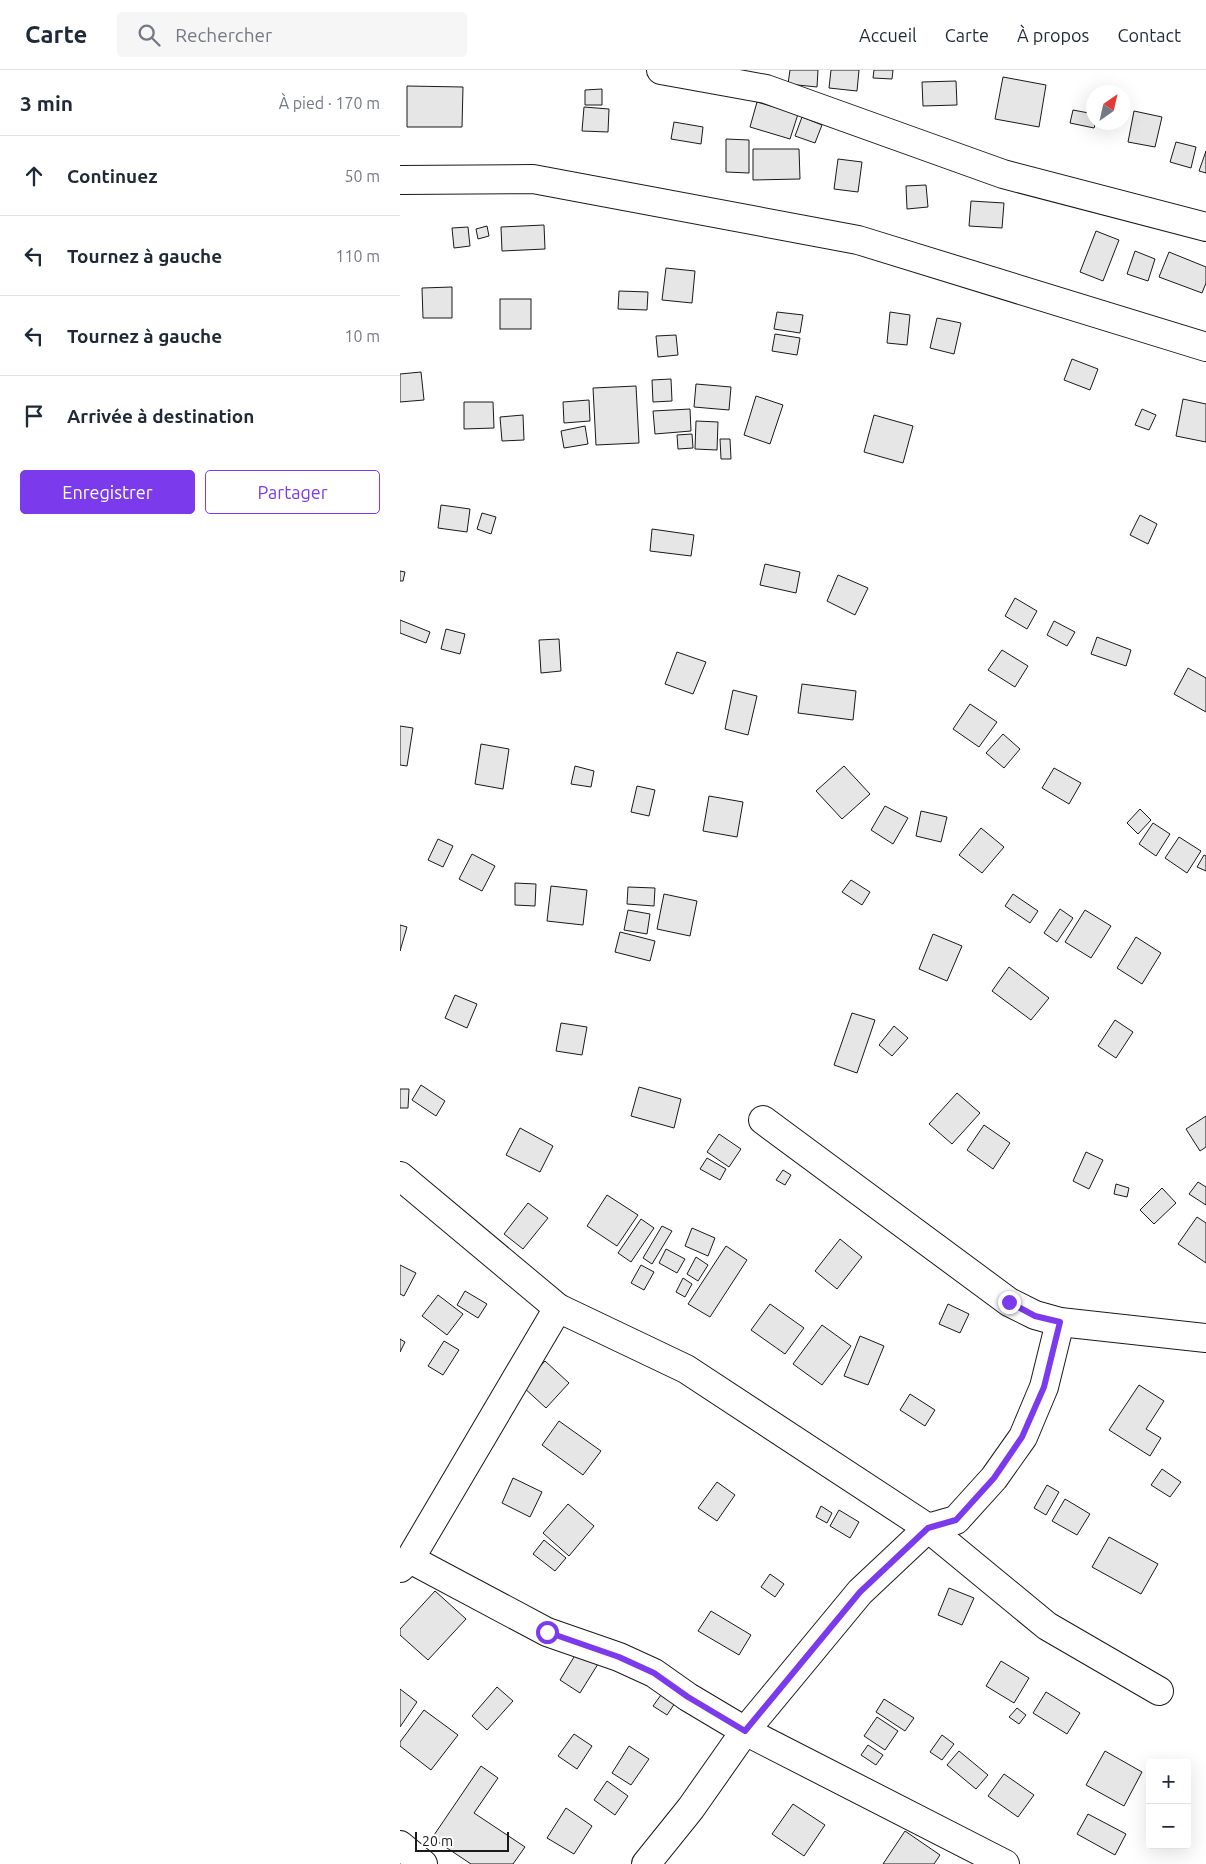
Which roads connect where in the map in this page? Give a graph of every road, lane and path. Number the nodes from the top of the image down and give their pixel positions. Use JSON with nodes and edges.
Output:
{"nodes":[{"id":1,"x":661,"y":70,"type":"edge"},
{"id":2,"x":400,"y":180,"type":"edge"},
{"id":3,"x":1206,"y":227,"type":"edge"},
{"id":4,"x":1206,"y":347,"type":"edge"},
{"id":5,"x":763,"y":1120,"type":"dead end"},
{"id":6,"x":400,"y":1176,"type":"edge"},
{"id":7,"x":558,"y":1308,"type":"junction"},
{"id":8,"x":1060,"y":1322,"type":"junction"},
{"id":9,"x":1206,"y":1338,"type":"edge"},
{"id":10,"x":928,"y":1528,"type":"junction"},
{"id":11,"x":405,"y":1564,"type":"edge"},
{"id":12,"x":1159,"y":1691,"type":"dead end"},
{"id":13,"x":745,"y":1731,"type":"junction"},
{"id":14,"x":400,"y":1845,"type":"edge"},
{"id":15,"x":423,"y":1864,"type":"edge"},
{"id":16,"x":646,"y":1864,"type":"edge"},
{"id":17,"x":1006,"y":1864,"type":"edge"}],
"edges":[{"from":1,"to":3,"type":"street"},
{"from":2,"to":4,"type":"street"},
{"from":5,"to":8,"type":"street"},
{"from":6,"to":7,"type":"street"},
{"from":7,"to":10,"type":"street"},
{"from":7,"to":11,"type":"street"},
{"from":8,"to":9,"type":"street"},
{"from":8,"to":10,"type":"street"},
{"from":10,"to":12,"type":"street"},
{"from":10,"to":13,"type":"street"},
{"from":11,"to":13,"type":"street"},
{"from":13,"to":16,"type":"street"},
{"from":13,"to":17,"type":"street"},
{"from":14,"to":15,"type":"street"}]}
